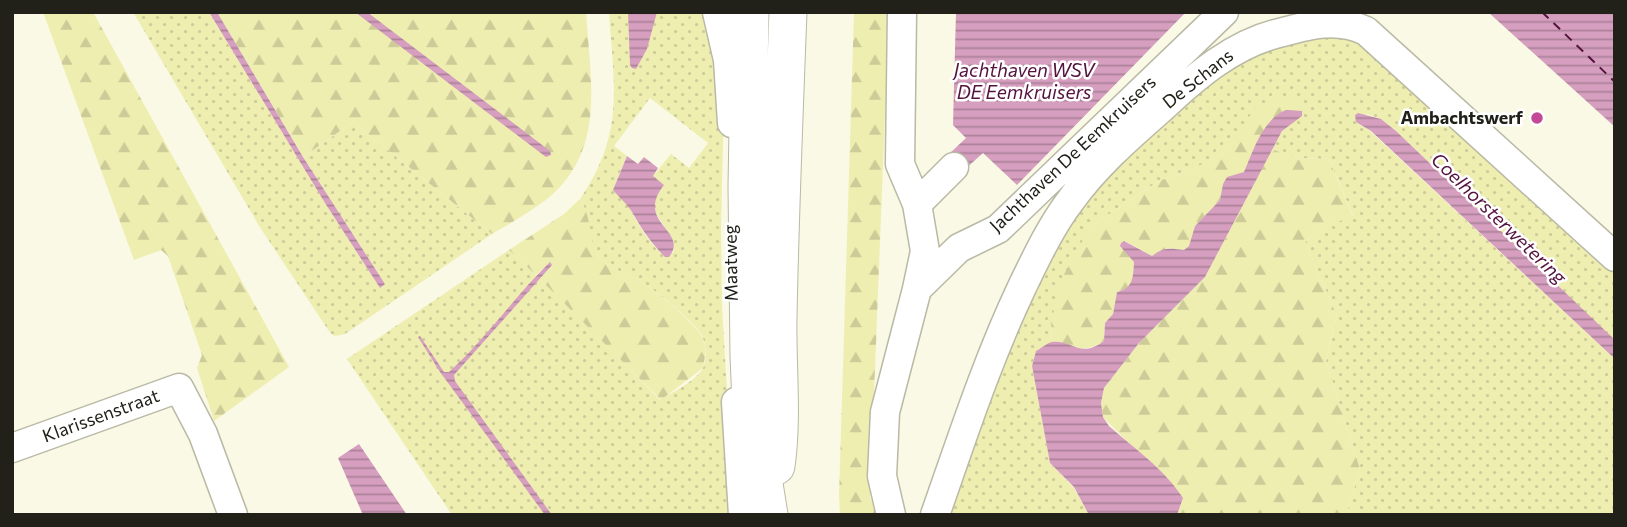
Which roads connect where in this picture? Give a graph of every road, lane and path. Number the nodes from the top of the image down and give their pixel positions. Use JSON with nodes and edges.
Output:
{"nodes":[{"id":1,"x":717,"y":12,"type":"edge"},
{"id":2,"x":750,"y":12,"type":"edge"},
{"id":3,"x":788,"y":12,"type":"edge"},
{"id":4,"x":902,"y":12,"type":"edge"},
{"id":5,"x":1224,"y":12,"type":"edge"},
{"id":6,"x":954,"y":167,"type":"dead end"},
{"id":7,"x":916,"y":204,"type":"junction"},
{"id":8,"x":1615,"y":257,"type":"edge"},
{"id":9,"x":917,"y":289,"type":"junction"},
{"id":10,"x":12,"y":448,"type":"edge"},
{"id":11,"x":760,"y":514,"type":"edge"},
{"id":12,"x":233,"y":515,"type":"edge"},
{"id":13,"x":891,"y":515,"type":"edge"},
{"id":14,"x":935,"y":515,"type":"edge"}],
"edges":[{"from":1,"to":11,"type":"street","name":"Maatweg"},
{"from":2,"to":11,"type":"main road","name":"Maatweg"},
{"from":3,"to":11,"type":"main road"},
{"from":4,"to":7,"type":"street"},
{"from":5,"to":9,"type":"street","name":"Jachthaven De Eemkruisers"},
{"from":6,"to":7,"type":"street"},
{"from":7,"to":9,"type":"street"},
{"from":8,"to":14,"type":"street","name":"De Schans"},
{"from":9,"to":13,"type":"street"},
{"from":10,"to":12,"type":"street","name":"Klarissenstraat"}]}
